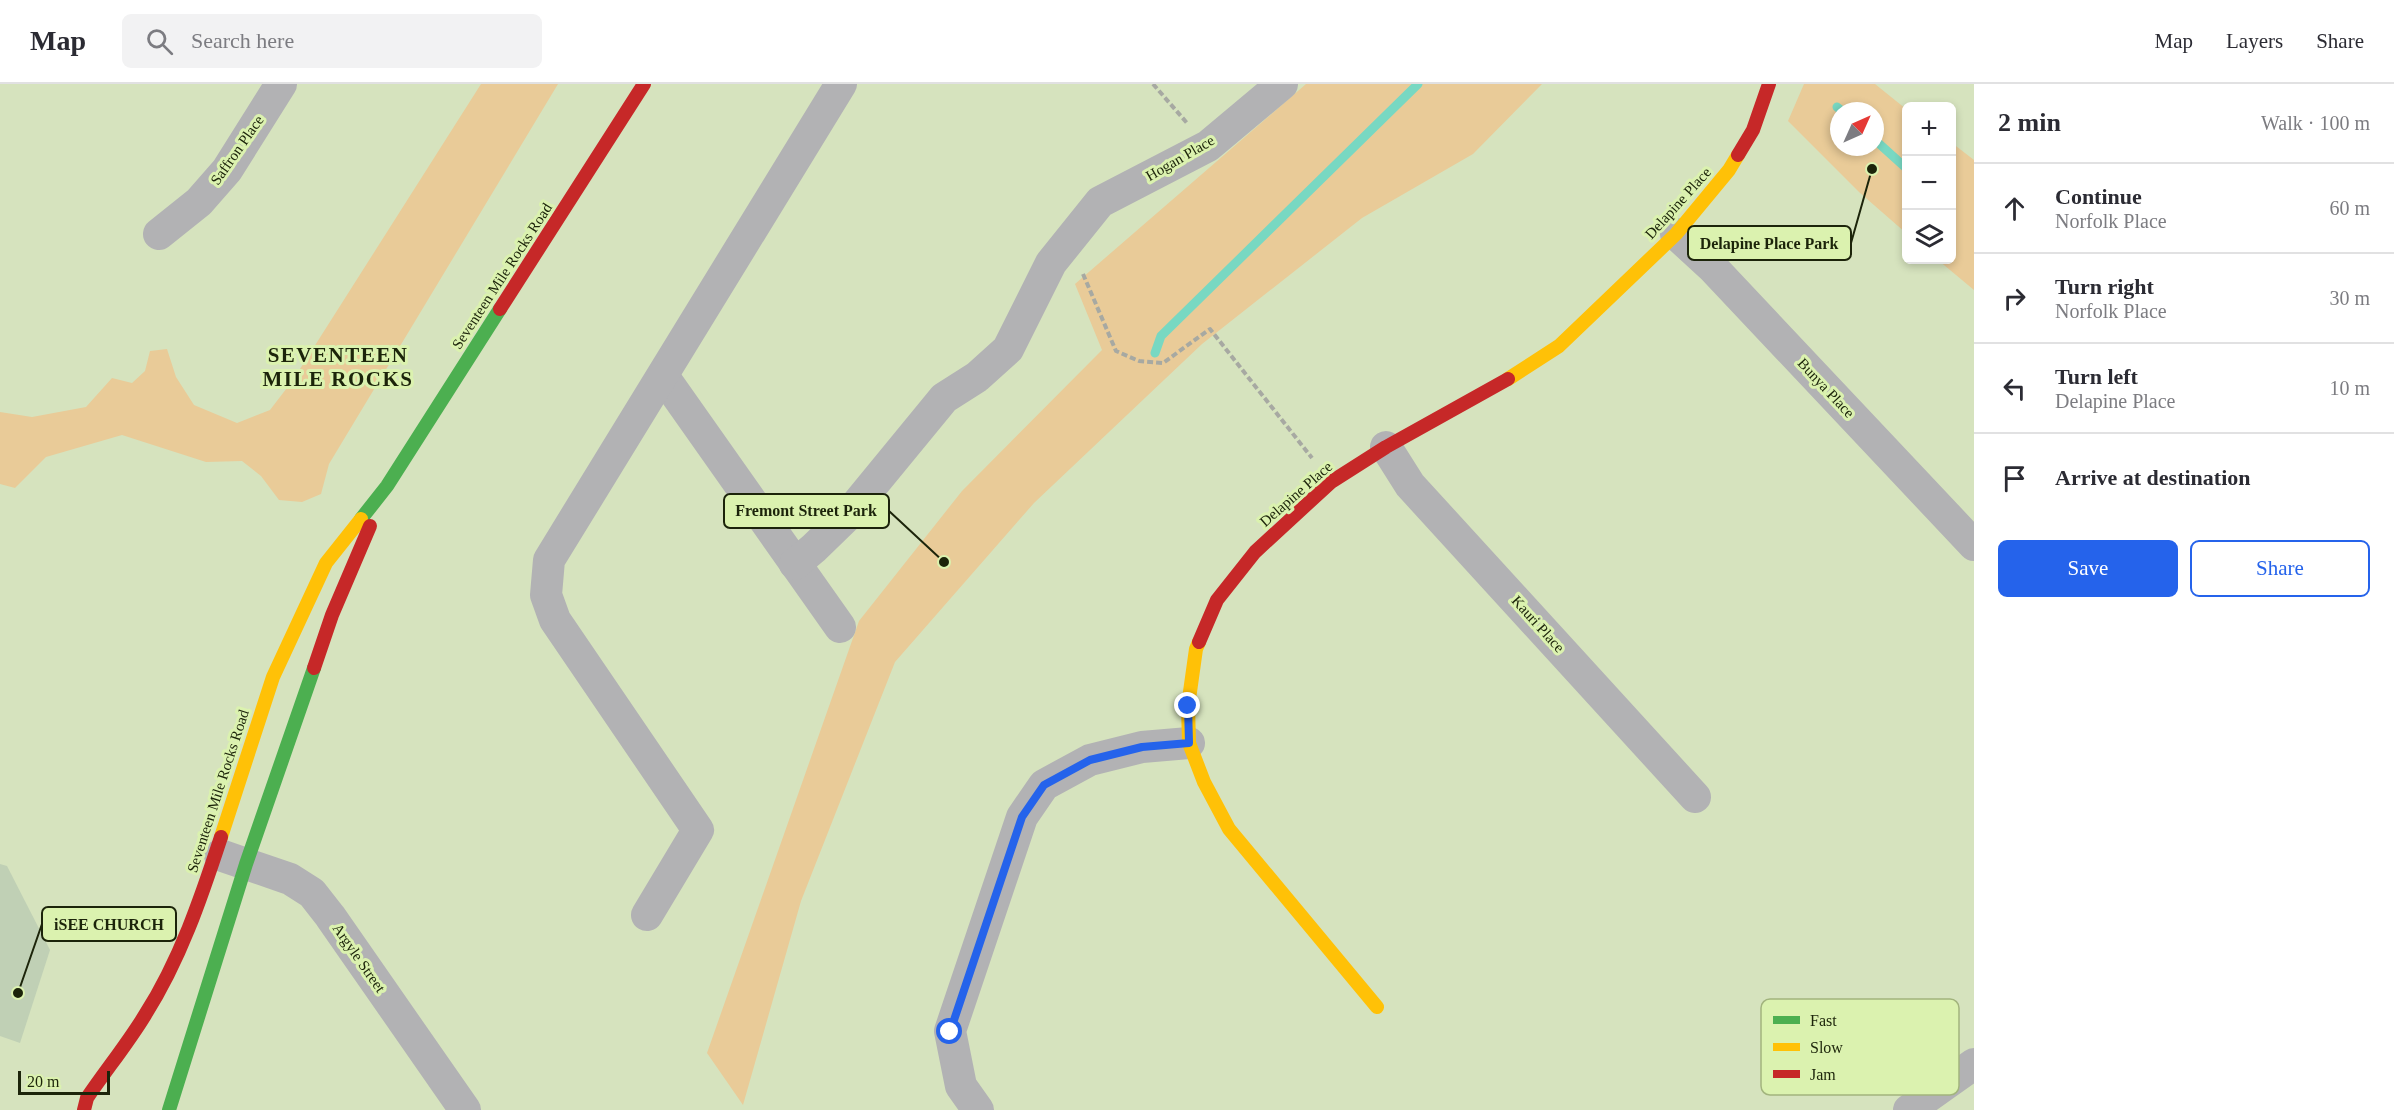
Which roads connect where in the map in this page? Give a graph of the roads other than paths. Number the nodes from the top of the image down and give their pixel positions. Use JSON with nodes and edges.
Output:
{"nodes":[{"id":1,"x":281,"y":84,"type":"edge"},
{"id":2,"x":644,"y":84,"type":"edge"},
{"id":3,"x":841,"y":84,"type":"edge"},
{"id":4,"x":1282,"y":84,"type":"edge"},
{"id":5,"x":1769,"y":84,"type":"edge"},
{"id":6,"x":159,"y":234,"type":"dead end"},
{"id":7,"x":1676,"y":234,"type":"junction"},
{"id":8,"x":663,"y":376,"type":"junction"},
{"id":9,"x":1386,"y":447,"type":"junction"},
{"id":10,"x":387,"y":486,"type":"junction"},
{"id":11,"x":1974,"y":545,"type":"edge"},
{"id":12,"x":795,"y":564,"type":"junction"},
{"id":13,"x":840,"y":627,"type":"dead end"},
{"id":14,"x":1189,"y":743,"type":"junction"},
{"id":15,"x":1695,"y":797,"type":"dead end"},
{"id":16,"x":214,"y":854,"type":"junction"},
{"id":17,"x":246,"y":864,"type":"junction"},
{"id":18,"x":647,"y":915,"type":"dead end"},
{"id":19,"x":1377,"y":1007,"type":"dead end"},
{"id":20,"x":1974,"y":1064,"type":"edge"},
{"id":21,"x":1959,"y":1075,"type":"edge"},
{"id":22,"x":1930,"y":1095,"type":"edge"},
{"id":23,"x":84,"y":1110,"type":"edge"},
{"id":24,"x":169,"y":1110,"type":"edge"},
{"id":25,"x":465,"y":1110,"type":"edge"},
{"id":26,"x":978,"y":1110,"type":"edge"},
{"id":27,"x":1909,"y":1110,"type":"edge"}],
"edges":[{"from":1,"to":6,"type":"street","name":"Saffron Place"},
{"from":2,"to":10,"type":"main road","name":"Seventeen Mile Rocks Road"},
{"from":3,"to":8,"type":"street"},
{"from":4,"to":12,"type":"street","name":"Hogan Place"},
{"from":5,"to":7,"type":"main road","name":"Delapine Place"},
{"from":7,"to":9,"type":"main road","name":"Delapine Place"},
{"from":7,"to":11,"type":"street","name":"Bunya Place"},
{"from":8,"to":12,"type":"street"},
{"from":8,"to":18,"type":"street"},
{"from":9,"to":14,"type":"main road","name":"Delapine Place"},
{"from":9,"to":15,"type":"street","name":"Kauri Place"},
{"from":10,"to":16,"type":"main road","name":"Seventeen Mile Rocks Road"},
{"from":10,"to":17,"type":"main road","name":"Seventeen Mile Rocks Road"},
{"from":12,"to":13,"type":"street"},
{"from":14,"to":19,"type":"main road","name":"Delapine Place"},
{"from":14,"to":26,"type":"street"},
{"from":16,"to":17,"type":"street","name":"Argyle Street"},
{"from":16,"to":23,"type":"main road","name":"Seventeen Mile Rocks Road"},
{"from":17,"to":24,"type":"main road","name":"Seventeen Mile Rocks Road"},
{"from":17,"to":25,"type":"street","name":"Argyle Street"},
{"from":20,"to":21,"type":"street"},
{"from":22,"to":27,"type":"street"}]}
